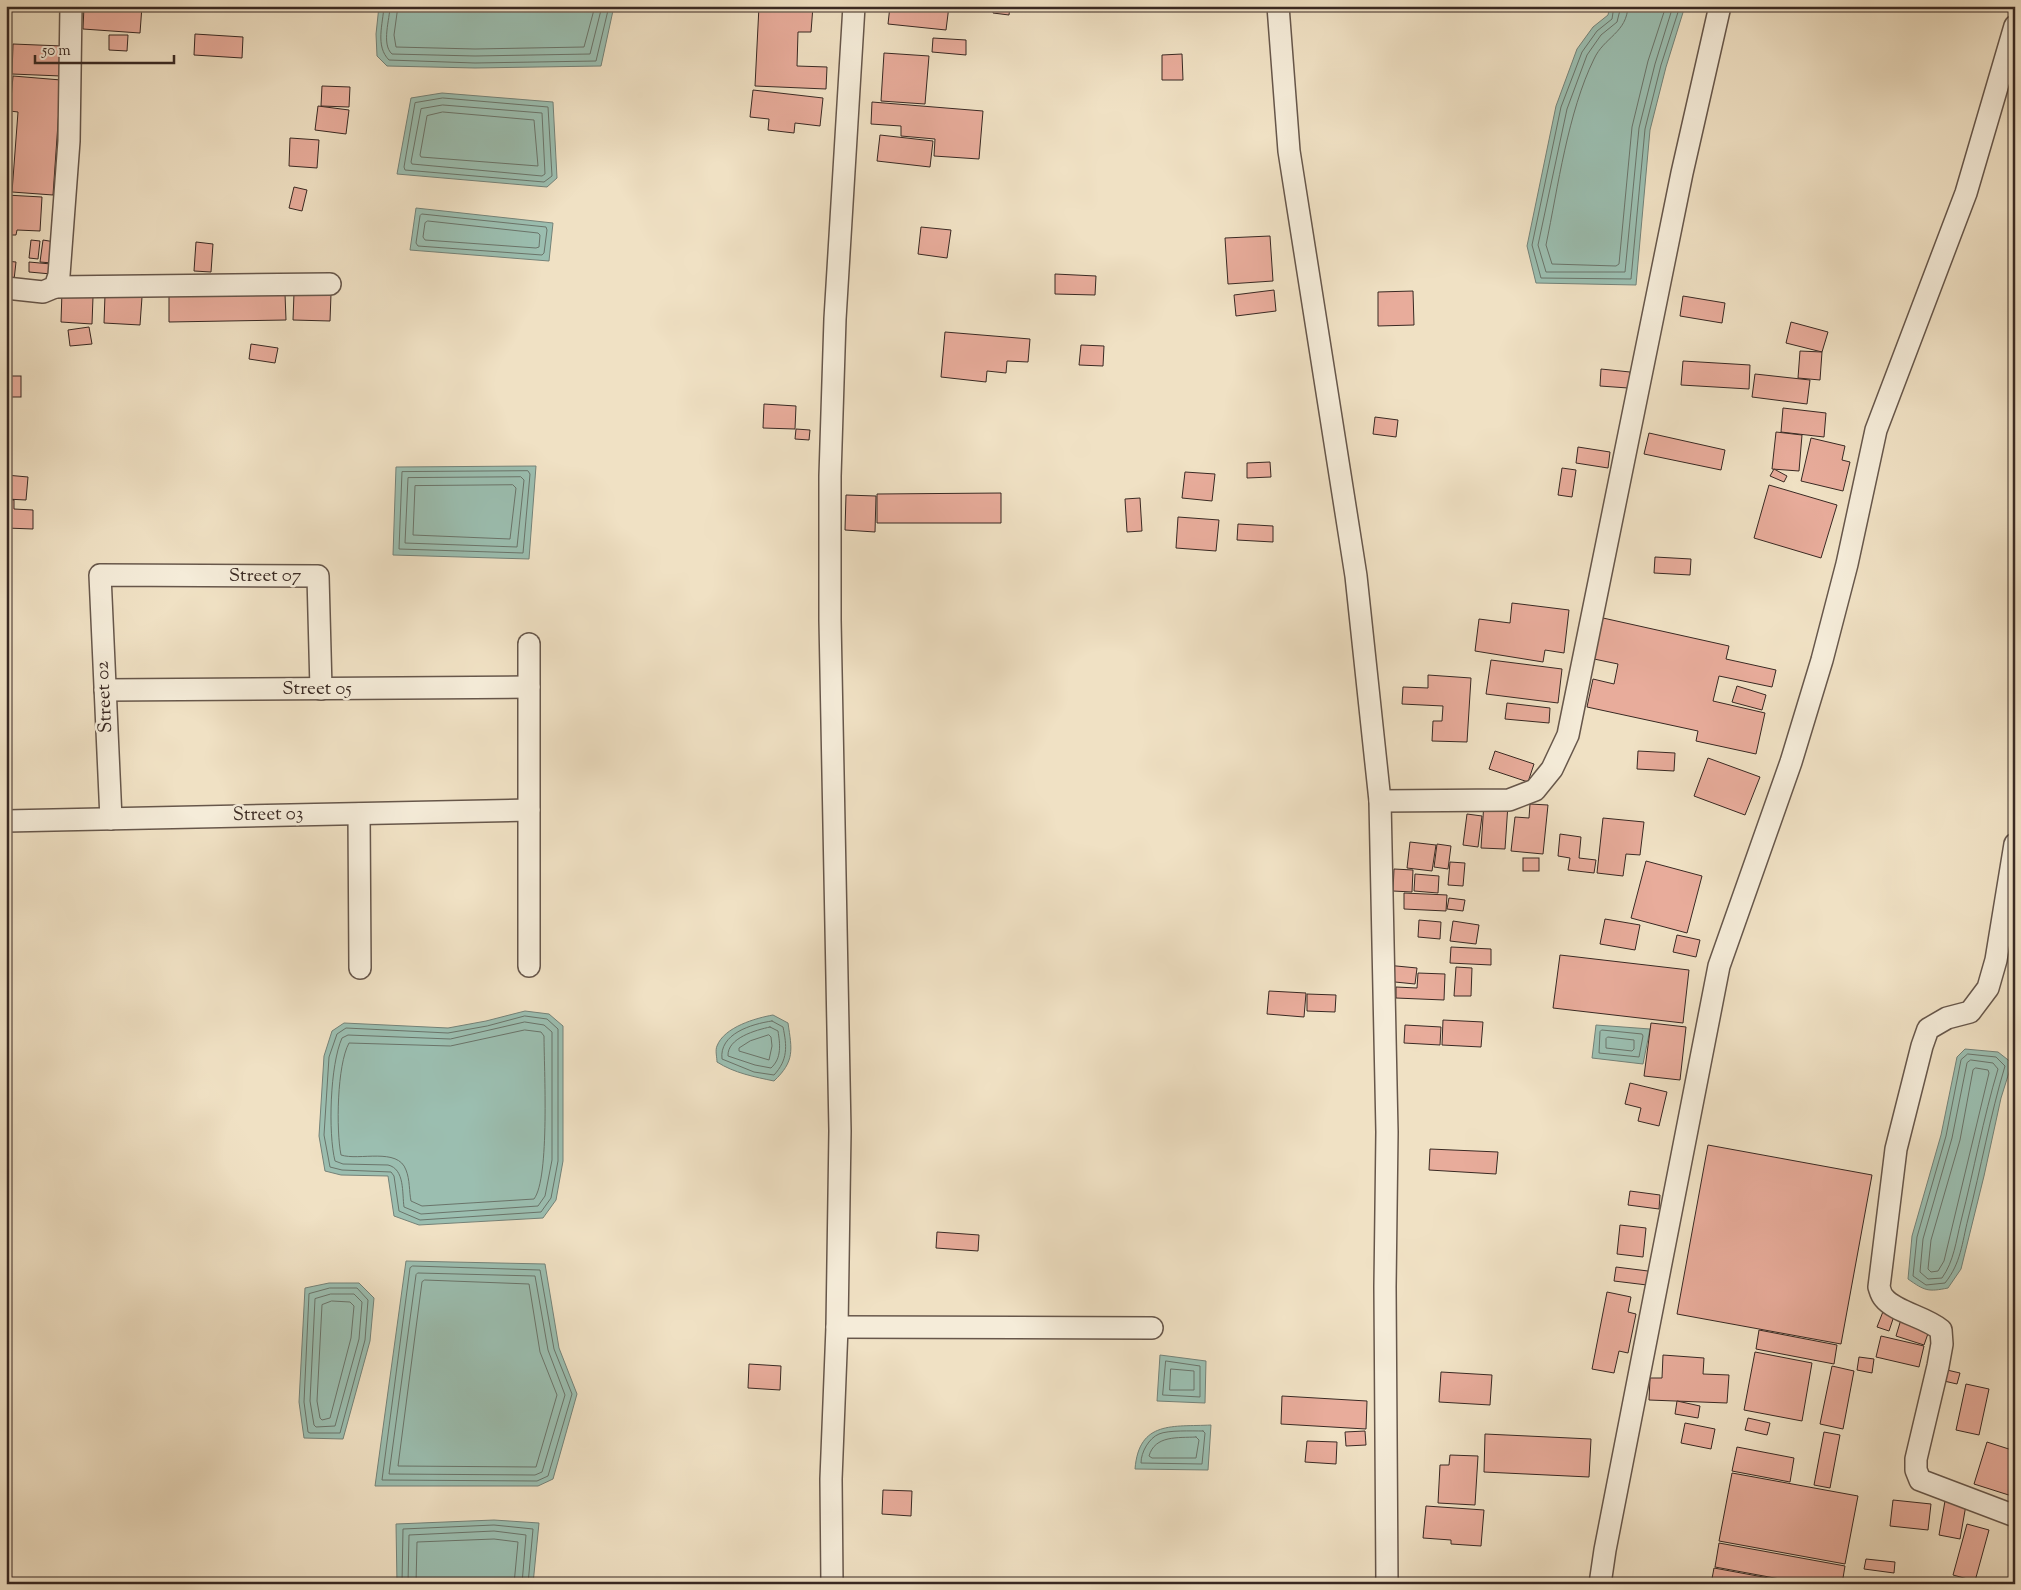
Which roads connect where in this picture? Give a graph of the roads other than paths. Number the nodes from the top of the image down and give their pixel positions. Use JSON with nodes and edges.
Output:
{"nodes":[{"id":1,"x":70,"y":6,"type":"edge"},
{"id":2,"x":854,"y":6,"type":"edge"},
{"id":3,"x":1278,"y":6,"type":"edge"},
{"id":4,"x":1720,"y":6,"type":"edge"},
{"id":5,"x":2015,"y":26,"type":"edge"},
{"id":6,"x":330,"y":284,"type":"dead end"},
{"id":7,"x":55,"y":287,"type":"junction"},
{"id":8,"x":6,"y":288,"type":"edge"},
{"id":9,"x":100,"y":575,"type":"joint"},
{"id":10,"x":529,"y":644,"type":"dead end"},
{"id":11,"x":529,"y":688,"type":"junction"},
{"id":12,"x":321,"y":689,"type":"junction"},
{"id":13,"x":105,"y":690,"type":"junction"},
{"id":14,"x":1380,"y":801,"type":"junction"},
{"id":15,"x":529,"y":810,"type":"junction"},
{"id":16,"x":360,"y":814,"type":"junction"},
{"id":17,"x":111,"y":819,"type":"junction"},
{"id":18,"x":6,"y":821,"type":"edge"},
{"id":19,"x":2015,"y":844,"type":"edge"},
{"id":20,"x":529,"y":966,"type":"dead end"},
{"id":21,"x":360,"y":968,"type":"dead end"},
{"id":22,"x":837,"y":1327,"type":"junction"},
{"id":23,"x":1152,"y":1328,"type":"dead end"},
{"id":24,"x":2015,"y":1516,"type":"edge"},
{"id":25,"x":832,"y":1584,"type":"edge"},
{"id":26,"x":1387,"y":1584,"type":"edge"},
{"id":27,"x":1600,"y":1584,"type":"edge"}],
"edges":[{"from":1,"to":7,"type":"street"},
{"from":2,"to":22,"type":"street"},
{"from":3,"to":14,"type":"street"},
{"from":4,"to":14,"type":"street"},
{"from":5,"to":27,"type":"street"},
{"from":6,"to":7,"type":"street"},
{"from":7,"to":8,"type":"street"},
{"from":9,"to":12,"type":"street","name":"Street 07"},
{"from":9,"to":13,"type":"street","name":"Street 02"},
{"from":10,"to":11,"type":"street"},
{"from":11,"to":12,"type":"street","name":"Street 05"},
{"from":11,"to":15,"type":"street"},
{"from":12,"to":13,"type":"street","name":"Street 05"},
{"from":13,"to":17,"type":"street","name":"Street 02"},
{"from":14,"to":26,"type":"street"},
{"from":15,"to":16,"type":"street","name":"Street 03"},
{"from":15,"to":20,"type":"street"},
{"from":16,"to":17,"type":"street","name":"Street 03"},
{"from":16,"to":21,"type":"street"},
{"from":17,"to":18,"type":"street","name":"Street 03"},
{"from":19,"to":24,"type":"street"},
{"from":22,"to":23,"type":"street"},
{"from":22,"to":25,"type":"street"}]}
